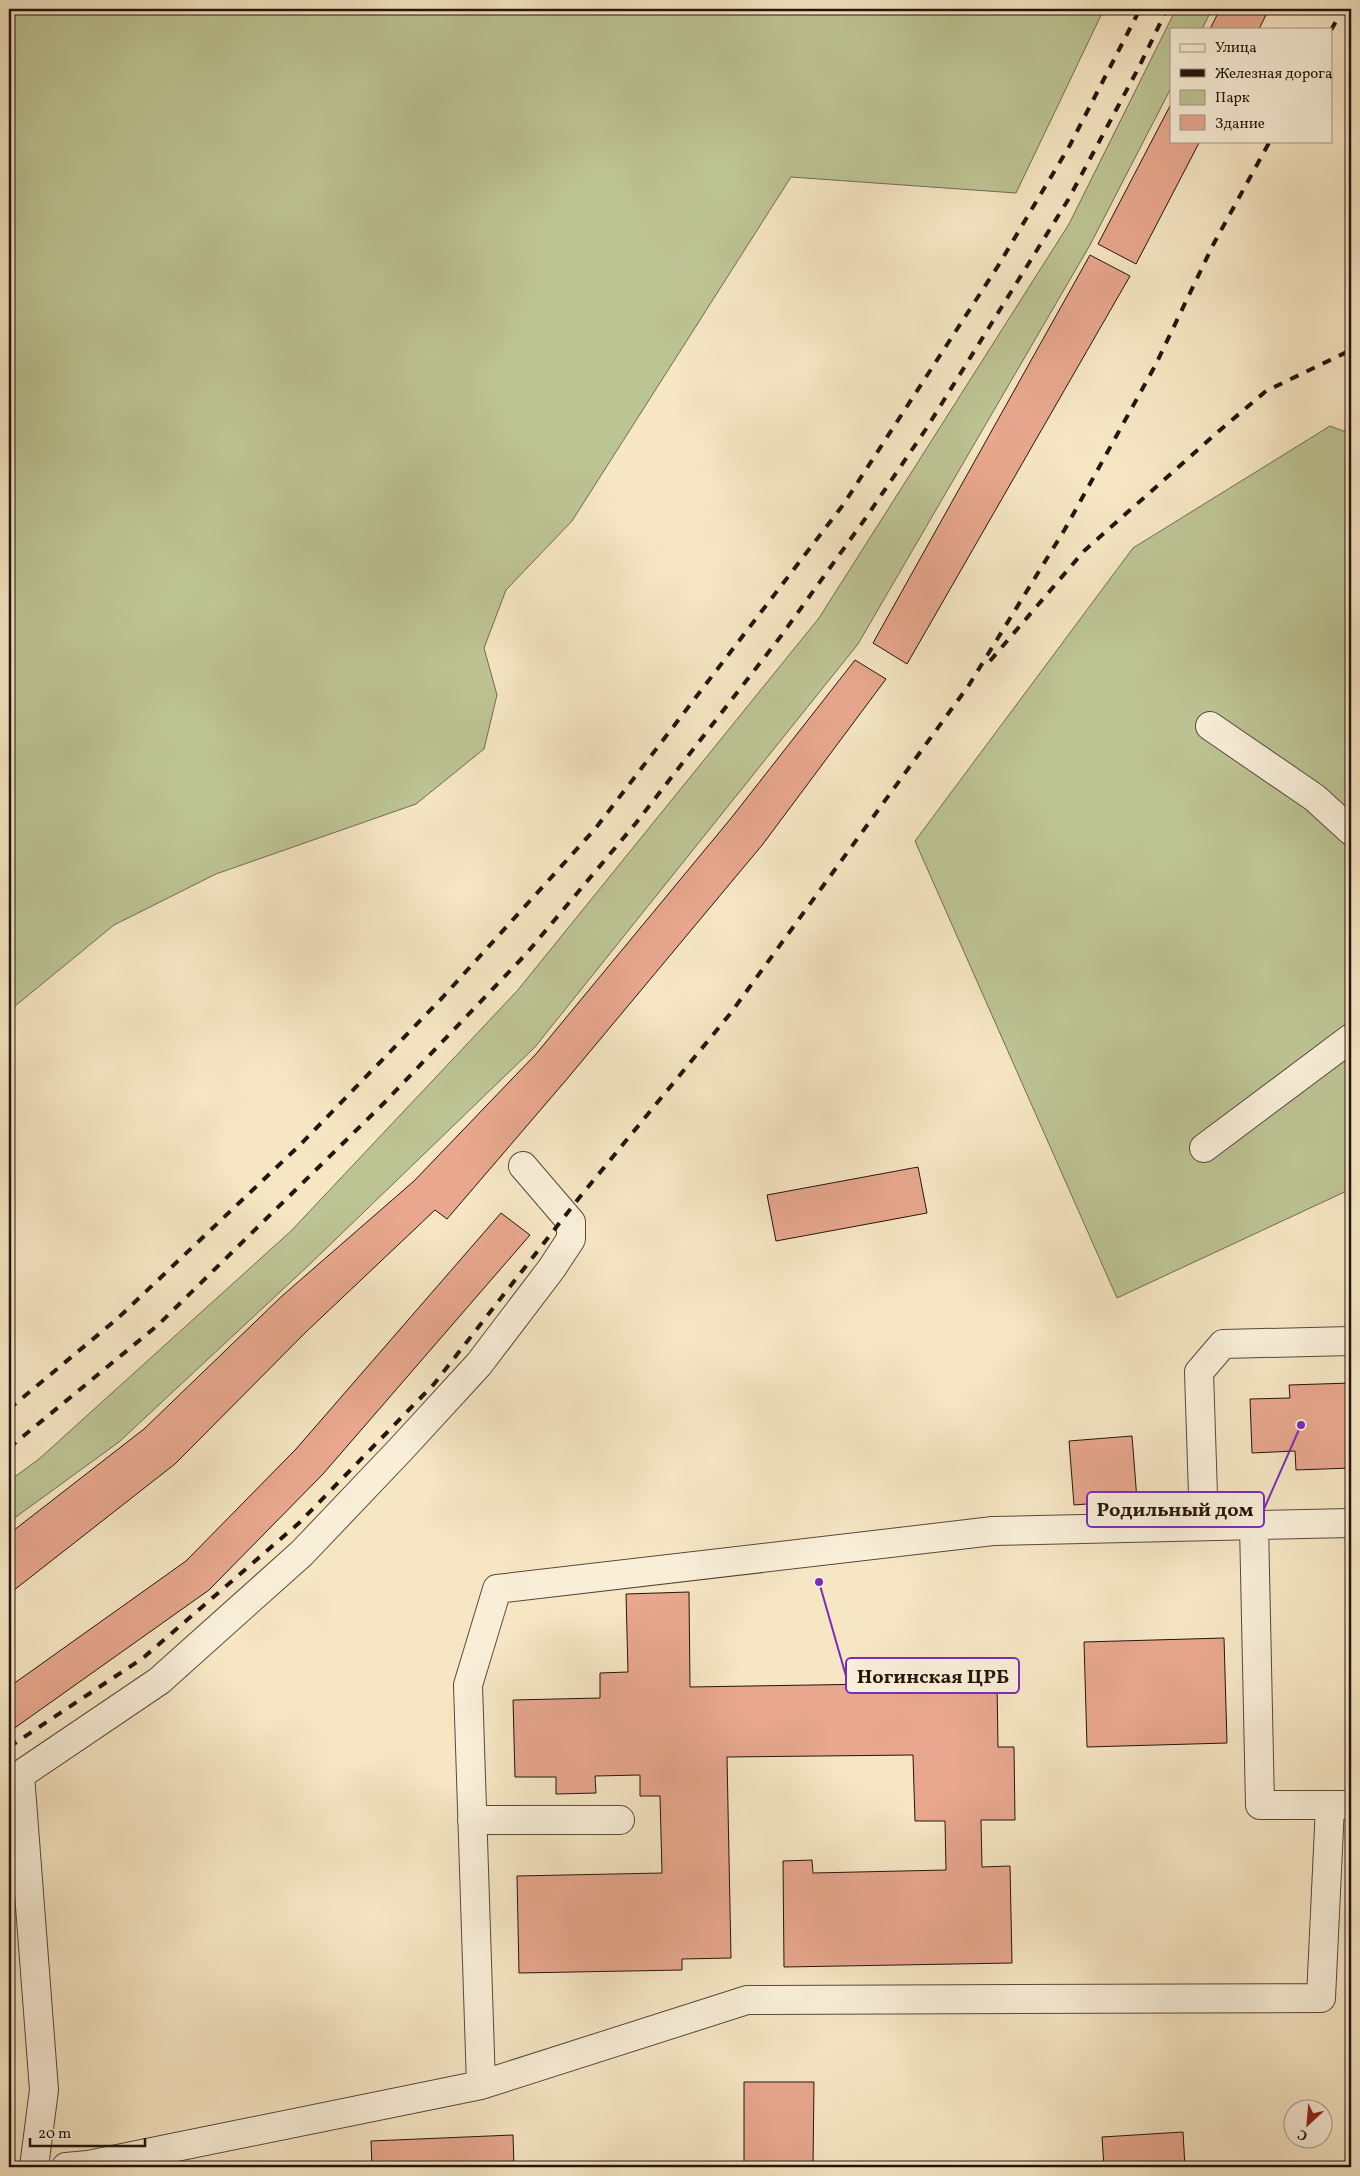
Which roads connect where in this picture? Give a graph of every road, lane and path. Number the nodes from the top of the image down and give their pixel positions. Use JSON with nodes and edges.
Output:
{"nodes":[{"id":1,"x":1210,"y":726,"type":"dead end"},
{"id":2,"x":1351,"y":831,"type":"edge"},
{"id":3,"x":1351,"y":1038,"type":"edge"},
{"id":4,"x":1204,"y":1148,"type":"dead end"},
{"id":5,"x":523,"y":1166,"type":"dead end"},
{"id":6,"x":1351,"y":1340,"type":"edge"},
{"id":7,"x":1351,"y":1523,"type":"edge"},
{"id":8,"x":1254,"y":1525,"type":"junction"},
{"id":9,"x":1204,"y":1526,"type":"junction"},
{"id":10,"x":1340,"y":1806,"type":"edge"},
{"id":11,"x":472,"y":1820,"type":"junction"},
{"id":12,"x":620,"y":1820,"type":"dead end"},
{"id":13,"x":481,"y":2085,"type":"junction"},
{"id":14,"x":34,"y":2167,"type":"edge"},
{"id":15,"x":66,"y":2167,"type":"edge"}],
"edges":[{"from":1,"to":2,"type":"lane"},
{"from":3,"to":4,"type":"lane"},
{"from":5,"to":14,"type":"lane"},
{"from":6,"to":9,"type":"lane"},
{"from":7,"to":8,"type":"lane"},
{"from":8,"to":9,"type":"lane"},
{"from":8,"to":10,"type":"lane"},
{"from":9,"to":11,"type":"lane"},
{"from":10,"to":13,"type":"lane"},
{"from":11,"to":12,"type":"lane"},
{"from":11,"to":13,"type":"lane"},
{"from":13,"to":15,"type":"lane"}]}
